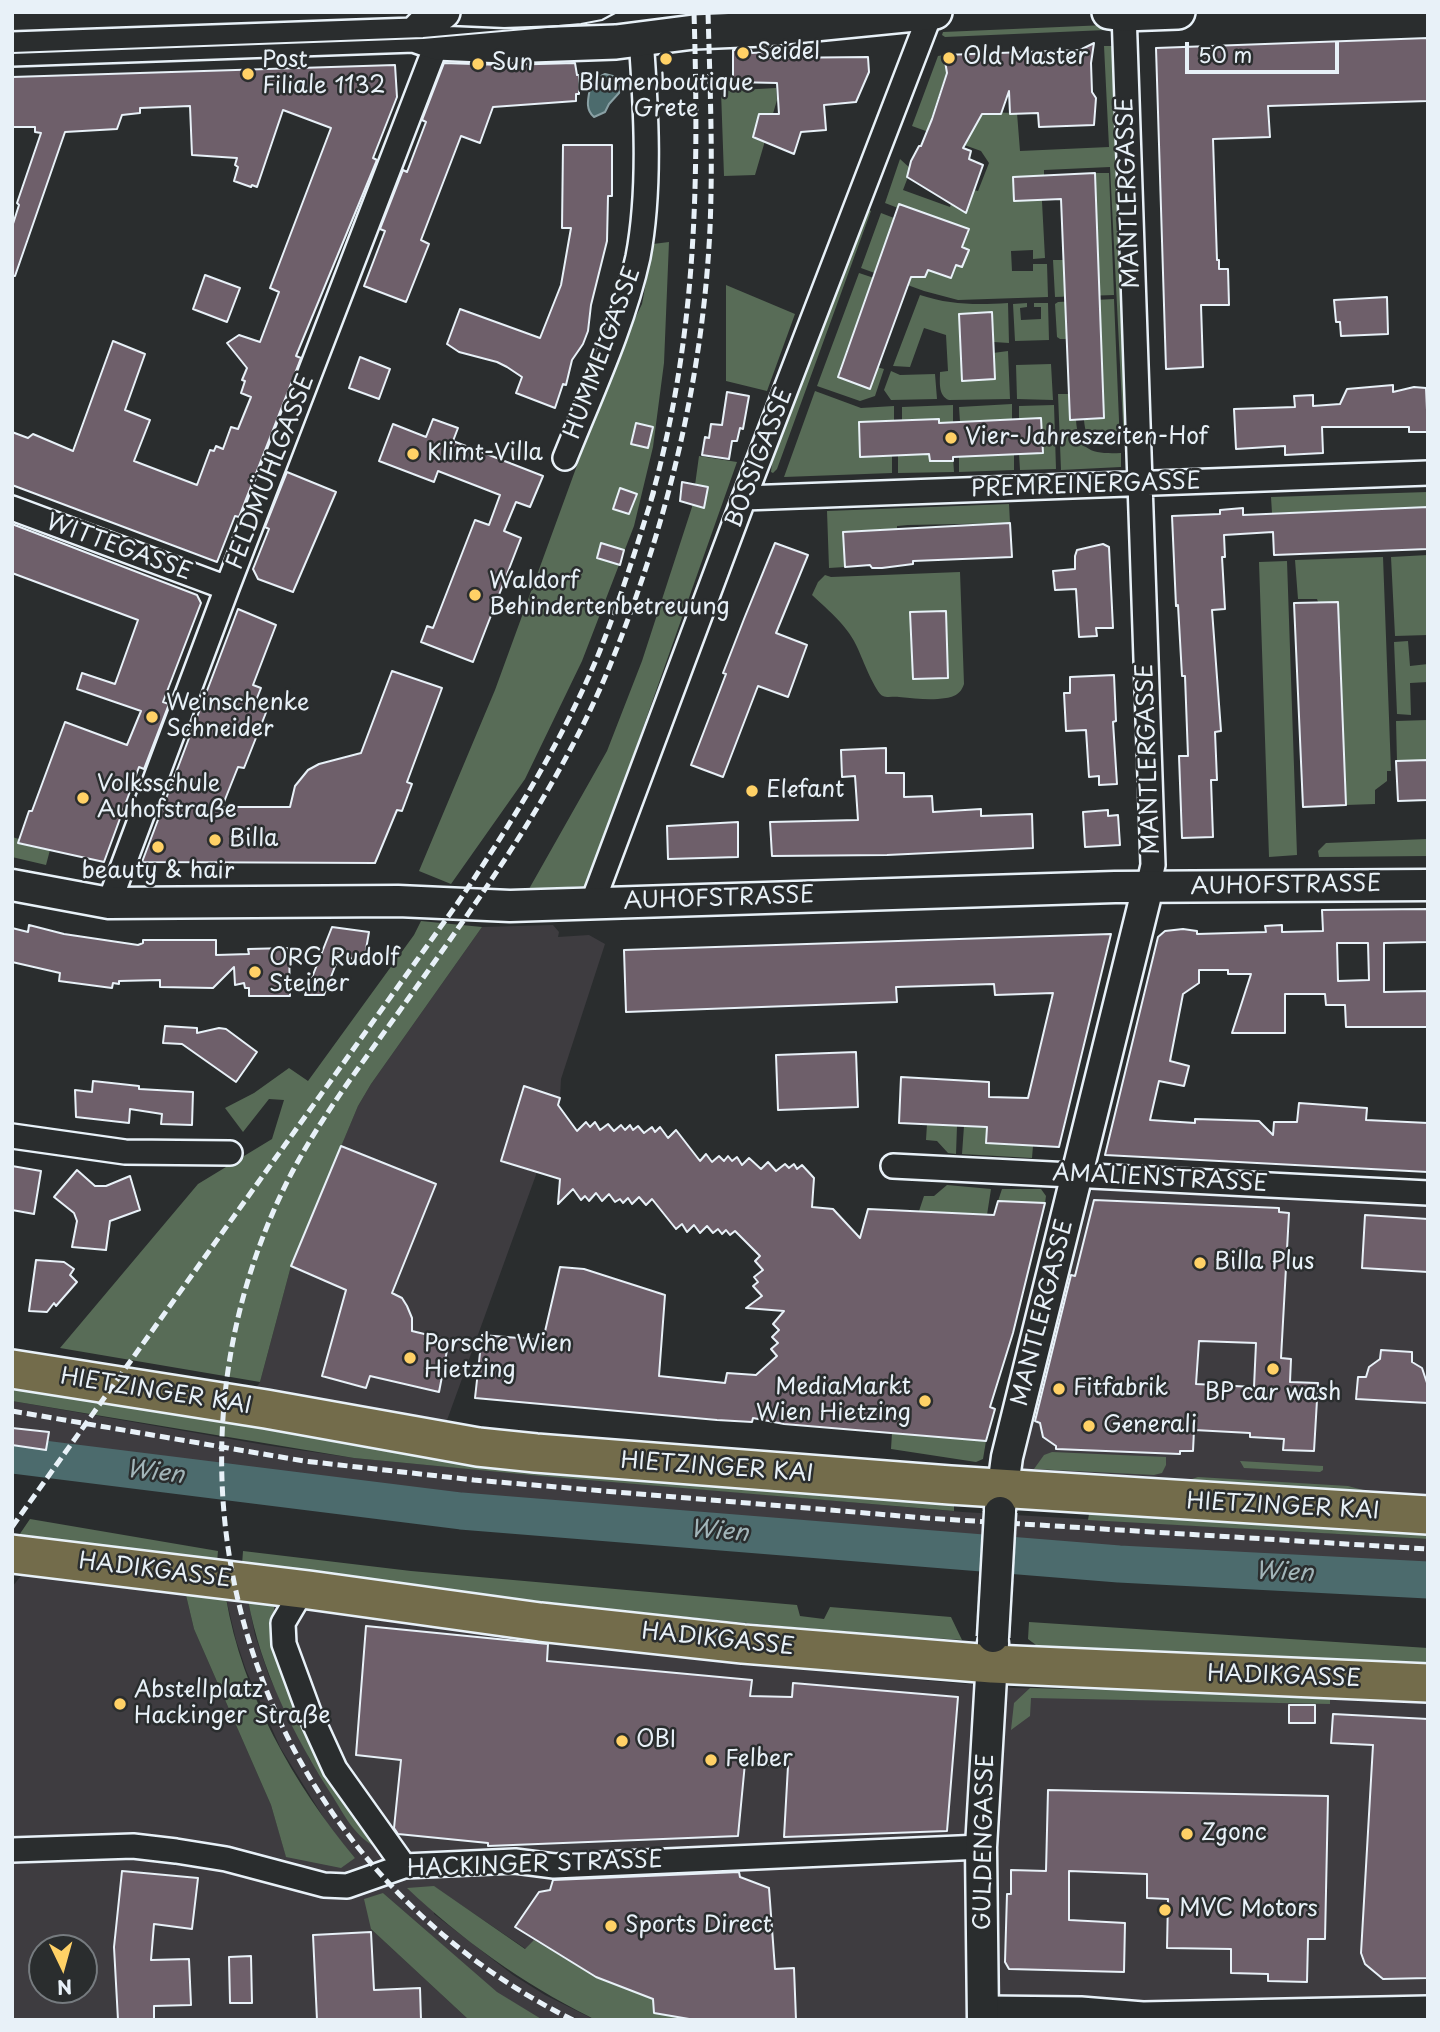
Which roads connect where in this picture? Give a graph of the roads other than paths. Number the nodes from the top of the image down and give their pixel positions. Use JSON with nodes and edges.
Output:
{"nodes":[{"id":1,"x":931,"y":12,"type":"edge"},
{"id":2,"x":1178,"y":12,"type":"edge"},
{"id":3,"x":1119,"y":13,"type":"edge"},
{"id":4,"x":434,"y":24,"type":"edge"},
{"id":5,"x":641,"y":38,"type":"junction"},
{"id":6,"x":12,"y":49,"type":"edge"},
{"id":7,"x":565,"y":458,"type":"dead end"},
{"id":8,"x":1428,"y":473,"type":"edge"},
{"id":9,"x":1140,"y":485,"type":"junction"},
{"id":10,"x":744,"y":498,"type":"junction"},
{"id":11,"x":12,"y":508,"type":"edge"},
{"id":12,"x":227,"y":588,"type":"junction"},
{"id":13,"x":1428,"y":884,"type":"edge"},
{"id":14,"x":12,"y":885,"type":"edge"},
{"id":15,"x":1148,"y":887,"type":"junction"},
{"id":16,"x":109,"y":903,"type":"junction"},
{"id":17,"x":592,"y":904,"type":"junction"},
{"id":18,"x":12,"y":1136,"type":"edge"},
{"id":19,"x":230,"y":1153,"type":"dead end"},
{"id":20,"x":892,"y":1166,"type":"dead end"},
{"id":21,"x":1077,"y":1175,"type":"junction"},
{"id":22,"x":1428,"y":1192,"type":"edge"},
{"id":23,"x":12,"y":1369,"type":"edge"},
{"id":24,"x":1001,"y":1500,"type":"junction"},
{"id":25,"x":1428,"y":1515,"type":"edge"},
{"id":26,"x":12,"y":1554,"type":"edge"},
{"id":27,"x":309,"y":1590,"type":"junction"},
{"id":28,"x":992,"y":1651,"type":"junction"},
{"id":29,"x":1428,"y":1683,"type":"edge"},
{"id":30,"x":981,"y":1847,"type":"junction"},
{"id":31,"x":12,"y":1850,"type":"edge"},
{"id":32,"x":404,"y":1866,"type":"junction"},
{"id":33,"x":1428,"y":2008,"type":"edge"},
{"id":34,"x":984,"y":2014,"type":"edge"}],
"edges":[{"from":1,"to":5,"type":"main road"},
{"from":1,"to":10,"type":"street","name":"BOSSIGASSE"},
{"from":2,"to":3,"type":"main road"},
{"from":3,"to":9,"type":"street","name":"MANTLERGASSE"},
{"from":4,"to":5,"type":"main road"},
{"from":4,"to":6,"type":"main road"},
{"from":4,"to":12,"type":"street","name":"FELDMÜHLGASSE"},
{"from":5,"to":7,"type":"street","name":"HUMMELGASSE"},
{"from":8,"to":9,"type":"street","name":"PREMREINERGASSE"},
{"from":9,"to":10,"type":"street","name":"PREMREINERGASSE"},
{"from":9,"to":15,"type":"street","name":"MANTLERGASSE"},
{"from":10,"to":17,"type":"street","name":"BOSSIGASSE"},
{"from":11,"to":12,"type":"street","name":"WITTEGASSE"},
{"from":12,"to":16,"type":"street","name":"FELDMÜHLGASSE"},
{"from":13,"to":15,"type":"street","name":"AUHOFSTRASSE"},
{"from":14,"to":16,"type":"street","name":"AUHOFSTRASSE"},
{"from":15,"to":17,"type":"street","name":"AUHOFSTRASSE"},
{"from":15,"to":21,"type":"street","name":"MANTLERGASSE"},
{"from":16,"to":17,"type":"street","name":"AUHOFSTRASSE"},
{"from":18,"to":19,"type":"street"},
{"from":20,"to":21,"type":"street","name":"AMALIENSTRASSE"},
{"from":21,"to":22,"type":"street","name":"AMALIENSTRASSE"},
{"from":21,"to":24,"type":"street","name":"MANTLERGASSE"},
{"from":23,"to":24,"type":"main road","name":"HIETZINGER KAI"},
{"from":24,"to":25,"type":"main road","name":"HIETZINGER KAI"},
{"from":24,"to":28,"type":"street","name":"MANTLERGASSE","bridge":true},
{"from":26,"to":27,"type":"main road","name":"HADIKGASSE"},
{"from":27,"to":28,"type":"main road","name":"HADIKGASSE"},
{"from":27,"to":32,"type":"street"},
{"from":28,"to":29,"type":"main road","name":"HADIKGASSE"},
{"from":28,"to":30,"type":"street","name":"GULDENGASSE"},
{"from":30,"to":32,"type":"street","name":"HACKINGER STRASSE"},
{"from":30,"to":34,"type":"street","name":"GULDENGASSE"},
{"from":31,"to":32,"type":"street","name":"HACKINGER STRASSE"},
{"from":33,"to":34,"type":"street"}]}
